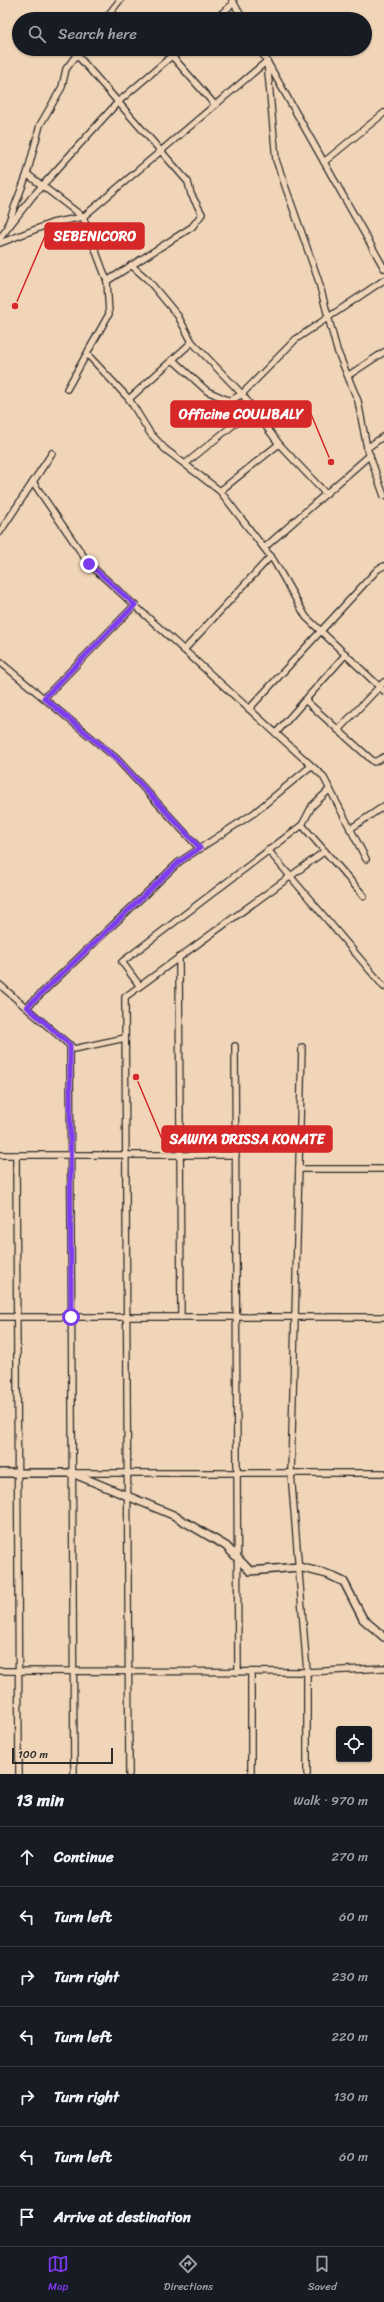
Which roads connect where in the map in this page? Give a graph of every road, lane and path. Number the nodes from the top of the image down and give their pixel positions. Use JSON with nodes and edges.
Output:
{"nodes":[{"id":1,"x":120,"y":0,"type":"edge"},
{"id":2,"x":233,"y":2,"type":"edge"},
{"id":3,"x":111,"y":12,"type":"edge"},
{"id":4,"x":222,"y":12,"type":"edge"},
{"id":5,"x":238,"y":12,"type":"edge"},
{"id":6,"x":76,"y":56,"type":"edge"},
{"id":7,"x":78,"y":56,"type":"edge"},
{"id":8,"x":172,"y":56,"type":"joint"},
{"id":9,"x":264,"y":56,"type":"edge"},
{"id":10,"x":267,"y":62,"type":"junction"},
{"id":11,"x":118,"y":102,"type":"junction"},
{"id":12,"x":215,"y":105,"type":"junction"},
{"id":13,"x":384,"y":113,"type":"edge"},
{"id":14,"x":161,"y":152,"type":"junction"},
{"id":15,"x":324,"y":162,"type":"junction"},
{"id":16,"x":27,"y":174,"type":"junction"},
{"id":17,"x":42,"y":185,"type":"junction"},
{"id":18,"x":83,"y":217,"type":"junction"},
{"id":19,"x":6,"y":228,"type":"junction"},
{"id":20,"x":0,"y":238,"type":"edge"},
{"id":21,"x":0,"y":243,"type":"edge"},
{"id":22,"x":131,"y":265,"type":"junction"},
{"id":23,"x":384,"y":268,"type":"edge"},
{"id":24,"x":384,"y":280,"type":"edge"},
{"id":25,"x":107,"y":281,"type":"junction"},
{"id":26,"x":328,"y":319,"type":"junction"},
{"id":27,"x":192,"y":342,"type":"junction"},
{"id":28,"x":384,"y":352,"type":"edge"},
{"id":29,"x":88,"y":354,"type":"junction"},
{"id":30,"x":173,"y":360,"type":"junction"},
{"id":31,"x":349,"y":375,"type":"junction"},
{"id":32,"x":67,"y":389,"type":"dead end"},
{"id":33,"x":242,"y":394,"type":"junction"},
{"id":34,"x":129,"y":399,"type":"junction"},
{"id":35,"x":253,"y":409,"type":"junction"},
{"id":36,"x":384,"y":436,"type":"edge"},
{"id":37,"x":279,"y":444,"type":"junction"},
{"id":38,"x":367,"y":448,"type":"junction"},
{"id":39,"x":52,"y":453,"type":"dead end"},
{"id":40,"x":370,"y":455,"type":"junction"},
{"id":41,"x":185,"y":464,"type":"junction"},
{"id":42,"x":33,"y":482,"type":"junction"},
{"id":43,"x":220,"y":491,"type":"junction"},
{"id":44,"x":326,"y":494,"type":"junction"},
{"id":45,"x":384,"y":494,"type":"edge"},
{"id":46,"x":0,"y":532,"type":"edge"},
{"id":47,"x":264,"y":548,"type":"junction"},
{"id":48,"x":271,"y":556,"type":"junction"},
{"id":49,"x":384,"y":566,"type":"edge"},
{"id":50,"x":135,"y":605,"type":"junction"},
{"id":51,"x":321,"y":631,"type":"junction"},
{"id":52,"x":184,"y":650,"type":"junction"},
{"id":53,"x":346,"y":654,"type":"junction"},
{"id":54,"x":0,"y":662,"type":"edge"},
{"id":55,"x":383,"y":686,"type":"edge"},
{"id":56,"x":44,"y":698,"type":"junction"},
{"id":57,"x":305,"y":700,"type":"junction"},
{"id":58,"x":249,"y":709,"type":"junction"},
{"id":59,"x":338,"y":730,"type":"junction"},
{"id":60,"x":276,"y":734,"type":"junction"},
{"id":61,"x":384,"y":756,"type":"edge"},
{"id":62,"x":311,"y":766,"type":"junction"},
{"id":63,"x":330,"y":789,"type":"junction"},
{"id":64,"x":384,"y":806,"type":"edge"},
{"id":65,"x":302,"y":825,"type":"junction"},
{"id":66,"x":350,"y":829,"type":"junction"},
{"id":67,"x":200,"y":848,"type":"junction"},
{"id":68,"x":268,"y":850,"type":"junction"},
{"id":69,"x":325,"y":851,"type":"junction"},
{"id":70,"x":366,"y":859,"type":"dead end"},
{"id":71,"x":290,"y":876,"type":"junction"},
{"id":72,"x":364,"y":896,"type":"dead end"},
{"id":73,"x":179,"y":958,"type":"junction"},
{"id":74,"x":0,"y":985,"type":"edge"},
{"id":75,"x":139,"y":985,"type":"junction"},
{"id":76,"x":384,"y":987,"type":"edge"},
{"id":77,"x":27,"y":1007,"type":"junction"},
{"id":78,"x":125,"y":1038,"type":"junction"},
{"id":79,"x":70,"y":1045,"type":"junction"},
{"id":80,"x":235,"y":1046,"type":"dead end"},
{"id":81,"x":302,"y":1047,"type":"dead end"},
{"id":82,"x":0,"y":1155,"type":"edge"},
{"id":83,"x":16,"y":1155,"type":"junction"},
{"id":84,"x":70,"y":1155,"type":"junction"},
{"id":85,"x":126,"y":1155,"type":"junction"},
{"id":86,"x":180,"y":1155,"type":"junction"},
{"id":87,"x":236,"y":1155,"type":"junction"},
{"id":88,"x":299,"y":1169,"type":"junction"},
{"id":89,"x":384,"y":1169,"type":"edge"},
{"id":90,"x":0,"y":1317,"type":"edge"},
{"id":91,"x":16,"y":1317,"type":"junction"},
{"id":92,"x":71,"y":1317,"type":"junction"},
{"id":93,"x":126,"y":1317,"type":"junction"},
{"id":94,"x":181,"y":1317,"type":"junction"},
{"id":95,"x":236,"y":1317,"type":"junction"},
{"id":96,"x":296,"y":1317,"type":"junction"},
{"id":97,"x":384,"y":1317,"type":"edge"},
{"id":98,"x":0,"y":1473,"type":"edge"},
{"id":99,"x":17,"y":1473,"type":"junction"},
{"id":100,"x":72,"y":1473,"type":"junction"},
{"id":101,"x":127,"y":1473,"type":"junction"},
{"id":102,"x":237,"y":1473,"type":"junction"},
{"id":103,"x":291,"y":1473,"type":"junction"},
{"id":104,"x":384,"y":1473,"type":"edge"},
{"id":105,"x":127,"y":1495,"type":"junction"},
{"id":106,"x":238,"y":1556,"type":"junction"},
{"id":107,"x":299,"y":1567,"type":"junction"},
{"id":108,"x":384,"y":1637,"type":"edge"},
{"id":109,"x":384,"y":1668,"type":"edge"},
{"id":110,"x":0,"y":1672,"type":"edge"},
{"id":111,"x":18,"y":1672,"type":"junction"},
{"id":112,"x":73,"y":1672,"type":"junction"},
{"id":113,"x":128,"y":1672,"type":"junction"},
{"id":114,"x":238,"y":1672,"type":"junction"},
{"id":115,"x":251,"y":1672,"type":"junction"},
{"id":116,"x":307,"y":1672,"type":"junction"},
{"id":117,"x":19,"y":1774,"type":"edge"},
{"id":118,"x":74,"y":1774,"type":"edge"},
{"id":119,"x":129,"y":1774,"type":"edge"},
{"id":120,"x":251,"y":1774,"type":"edge"},
{"id":121,"x":308,"y":1774,"type":"edge"}],
"edges":[{"from":1,"to":3,"type":"street"},
{"from":2,"to":4,"type":"street"},
{"from":2,"to":5,"type":"street"},
{"from":6,"to":16,"type":"street"},
{"from":7,"to":11,"type":"street"},
{"from":8,"to":11,"type":"street"},
{"from":8,"to":12,"type":"street"},
{"from":9,"to":10,"type":"street"},
{"from":10,"to":12,"type":"street"},
{"from":10,"to":15,"type":"street"},
{"from":10,"to":26,"type":"street"},
{"from":11,"to":14,"type":"street"},
{"from":11,"to":17,"type":"street"},
{"from":12,"to":14,"type":"street"},
{"from":13,"to":15,"type":"street"},
{"from":14,"to":18,"type":"street"},
{"from":14,"to":22,"type":"street"},
{"from":15,"to":23,"type":"street"},
{"from":16,"to":17,"type":"street"},
{"from":16,"to":19,"type":"street"},
{"from":17,"to":18,"type":"street"},
{"from":17,"to":19,"type":"street"},
{"from":18,"to":21,"type":"street"},
{"from":18,"to":25,"type":"street"},
{"from":19,"to":20,"type":"street"},
{"from":22,"to":25,"type":"street"},
{"from":22,"to":27,"type":"street"},
{"from":24,"to":26,"type":"street"},
{"from":25,"to":29,"type":"street"},
{"from":26,"to":31,"type":"street"},
{"from":26,"to":33,"type":"street"},
{"from":27,"to":30,"type":"street"},
{"from":27,"to":33,"type":"street"},
{"from":28,"to":31,"type":"street"},
{"from":29,"to":32,"type":"street"},
{"from":29,"to":34,"type":"street"},
{"from":30,"to":33,"type":"street"},
{"from":30,"to":34,"type":"street"},
{"from":31,"to":38,"type":"street"},
{"from":33,"to":35,"type":"street"},
{"from":34,"to":41,"type":"street"},
{"from":35,"to":37,"type":"street"},
{"from":35,"to":41,"type":"street"},
{"from":36,"to":38,"type":"street"},
{"from":37,"to":43,"type":"street"},
{"from":37,"to":44,"type":"street"},
{"from":38,"to":40,"type":"street"},
{"from":39,"to":42,"type":"street"},
{"from":40,"to":44,"type":"street"},
{"from":40,"to":45,"type":"street"},
{"from":41,"to":43,"type":"street"},
{"from":42,"to":46,"type":"street"},
{"from":42,"to":50,"type":"street"},
{"from":43,"to":47,"type":"street"},
{"from":44,"to":47,"type":"street"},
{"from":47,"to":48,"type":"street"},
{"from":48,"to":51,"type":"street"},
{"from":48,"to":52,"type":"street"},
{"from":49,"to":51,"type":"street"},
{"from":50,"to":52,"type":"street"},
{"from":50,"to":56,"type":"street"},
{"from":51,"to":53,"type":"street"},
{"from":51,"to":58,"type":"street"},
{"from":52,"to":58,"type":"street"},
{"from":53,"to":55,"type":"street"},
{"from":53,"to":57,"type":"street"},
{"from":54,"to":56,"type":"street"},
{"from":55,"to":59,"type":"street"},
{"from":56,"to":67,"type":"street"},
{"from":57,"to":59,"type":"street"},
{"from":57,"to":60,"type":"street"},
{"from":58,"to":60,"type":"street"},
{"from":59,"to":61,"type":"street"},
{"from":60,"to":62,"type":"street"},
{"from":62,"to":63,"type":"street"},
{"from":62,"to":67,"type":"street"},
{"from":63,"to":65,"type":"street"},
{"from":63,"to":66,"type":"street"},
{"from":64,"to":66,"type":"street"},
{"from":65,"to":68,"type":"street"},
{"from":65,"to":69,"type":"street"},
{"from":66,"to":70,"type":"street"},
{"from":67,"to":77,"type":"street"},
{"from":68,"to":71,"type":"street"},
{"from":68,"to":75,"type":"street"},
{"from":69,"to":71,"type":"street"},
{"from":69,"to":72,"type":"street"},
{"from":71,"to":73,"type":"street"},
{"from":71,"to":76,"type":"street"},
{"from":73,"to":75,"type":"street"},
{"from":73,"to":86,"type":"street"},
{"from":74,"to":77,"type":"street"},
{"from":75,"to":78,"type":"street"},
{"from":77,"to":79,"type":"street"},
{"from":78,"to":79,"type":"street"},
{"from":78,"to":85,"type":"street"},
{"from":79,"to":84,"type":"street"},
{"from":80,"to":87,"type":"street"},
{"from":81,"to":88,"type":"street"},
{"from":82,"to":83,"type":"street"},
{"from":83,"to":84,"type":"street"},
{"from":83,"to":91,"type":"street"},
{"from":84,"to":85,"type":"street"},
{"from":84,"to":92,"type":"street"},
{"from":85,"to":86,"type":"street"},
{"from":85,"to":93,"type":"street"},
{"from":86,"to":87,"type":"street"},
{"from":86,"to":94,"type":"street"},
{"from":87,"to":95,"type":"street"},
{"from":88,"to":89,"type":"street"},
{"from":88,"to":96,"type":"street"},
{"from":90,"to":91,"type":"street"},
{"from":91,"to":92,"type":"street"},
{"from":91,"to":99,"type":"street"},
{"from":92,"to":93,"type":"street"},
{"from":92,"to":100,"type":"street"},
{"from":93,"to":94,"type":"street"},
{"from":93,"to":101,"type":"street"},
{"from":94,"to":95,"type":"street"},
{"from":95,"to":96,"type":"street"},
{"from":95,"to":102,"type":"street"},
{"from":96,"to":97,"type":"street"},
{"from":96,"to":103,"type":"street"},
{"from":98,"to":99,"type":"street"},
{"from":99,"to":100,"type":"street"},
{"from":99,"to":111,"type":"street"},
{"from":100,"to":101,"type":"street"},
{"from":100,"to":105,"type":"street"},
{"from":100,"to":112,"type":"street"},
{"from":101,"to":102,"type":"street"},
{"from":101,"to":105,"type":"street"},
{"from":102,"to":103,"type":"street"},
{"from":102,"to":106,"type":"street"},
{"from":103,"to":104,"type":"street"},
{"from":103,"to":107,"type":"street"},
{"from":105,"to":106,"type":"street"},
{"from":105,"to":113,"type":"street"},
{"from":106,"to":107,"type":"street"},
{"from":106,"to":114,"type":"street"},
{"from":107,"to":108,"type":"street"},
{"from":107,"to":116,"type":"street"},
{"from":109,"to":116,"type":"street"},
{"from":110,"to":111,"type":"street"},
{"from":111,"to":112,"type":"street"},
{"from":111,"to":117,"type":"street"},
{"from":112,"to":113,"type":"street"},
{"from":112,"to":118,"type":"street"},
{"from":113,"to":114,"type":"street"},
{"from":113,"to":119,"type":"street"},
{"from":114,"to":115,"type":"street"},
{"from":115,"to":116,"type":"street"},
{"from":115,"to":120,"type":"street"},
{"from":116,"to":121,"type":"street"}]}
